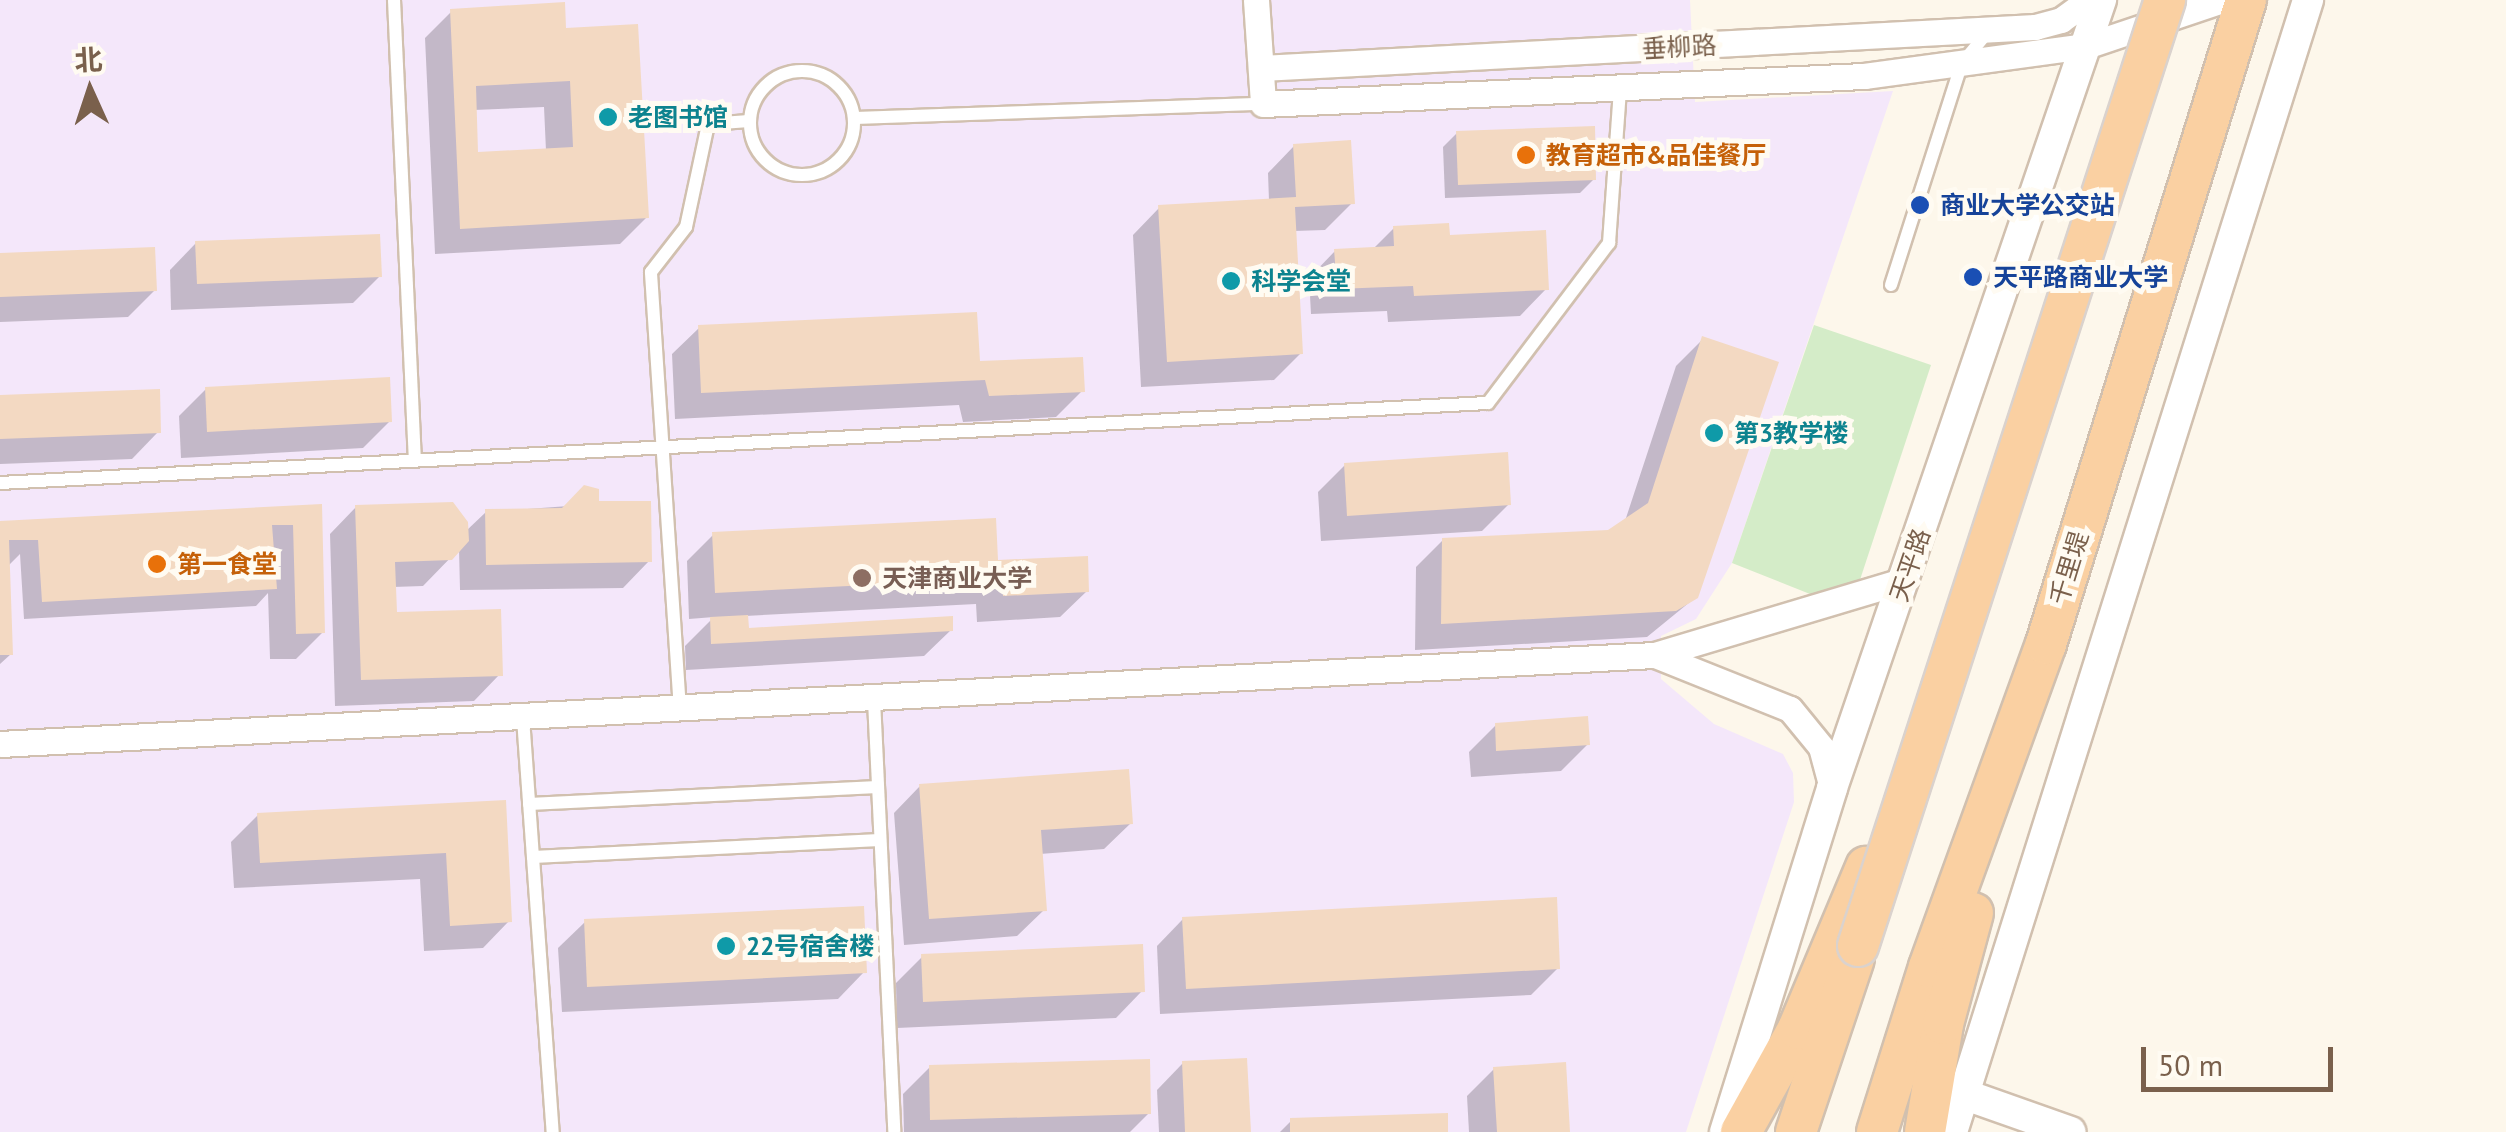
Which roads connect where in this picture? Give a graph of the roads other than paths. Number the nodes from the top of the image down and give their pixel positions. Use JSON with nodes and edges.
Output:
{"nodes":[{"id":1,"x":394,"y":0,"type":"edge"},
{"id":2,"x":1256,"y":0,"type":"edge"},
{"id":3,"x":2089,"y":0,"type":"edge"},
{"id":4,"x":2100,"y":0,"type":"edge"},
{"id":5,"x":2165,"y":0,"type":"edge"},
{"id":6,"x":2223,"y":0,"type":"edge"},
{"id":7,"x":2246,"y":0,"type":"edge"},
{"id":8,"x":2308,"y":0,"type":"edge"},
{"id":9,"x":2000,"y":28,"type":"junction"},
{"id":10,"x":2086,"y":46,"type":"junction"},
{"id":11,"x":1962,"y":63,"type":"junction"},
{"id":12,"x":1261,"y":68,"type":"junction"},
{"id":13,"x":1620,"y":88,"type":"junction"},
{"id":14,"x":1263,"y":104,"type":"junction"},
{"id":15,"x":854,"y":118,"type":"junction"},
{"id":16,"x":749,"y":122,"type":"junction"},
{"id":17,"x":1890,"y":286,"type":"dead end"},
{"id":18,"x":663,"y":448,"type":"junction"},
{"id":19,"x":415,"y":461,"type":"junction"},
{"id":20,"x":0,"y":484,"type":"edge"},
{"id":21,"x":1905,"y":580,"type":"junction"},
{"id":22,"x":1655,"y":655,"type":"junction"},
{"id":23,"x":874,"y":700,"type":"junction"},
{"id":24,"x":680,"y":710,"type":"junction"},
{"id":25,"x":522,"y":718,"type":"junction"},
{"id":26,"x":0,"y":744,"type":"edge"},
{"id":27,"x":878,"y":787,"type":"junction"},
{"id":28,"x":1832,"y":788,"type":"junction"},
{"id":29,"x":529,"y":804,"type":"junction"},
{"id":30,"x":880,"y":840,"type":"junction"},
{"id":31,"x":533,"y":857,"type":"junction"},
{"id":32,"x":1848,"y":941,"type":"junction"},
{"id":33,"x":1942,"y":971,"type":"junction"},
{"id":34,"x":1964,"y":1094,"type":"junction"},
{"id":35,"x":553,"y":1132,"type":"edge"},
{"id":36,"x":894,"y":1132,"type":"edge"},
{"id":37,"x":1725,"y":1132,"type":"edge"},
{"id":38,"x":1741,"y":1132,"type":"edge"},
{"id":39,"x":1796,"y":1132,"type":"edge"},
{"id":40,"x":1878,"y":1132,"type":"edge"},
{"id":41,"x":1925,"y":1132,"type":"edge"},
{"id":42,"x":1952,"y":1132,"type":"edge"},
{"id":43,"x":2071,"y":1132,"type":"edge"}],
"edges":[{"from":1,"to":19,"type":"lane"},
{"from":2,"to":12,"type":"street"},
{"from":3,"to":9,"type":"street","name":"垂柳路"},
{"from":4,"to":10,"type":"street","name":"天平路"},
{"from":5,"to":32,"type":"highway","bridge":true},
{"from":6,"to":10,"type":"street","name":"垂柳路"},
{"from":7,"to":33,"type":"highway","name":"千里堤"},
{"from":8,"to":34,"type":"street"},
{"from":9,"to":11,"type":"lane"},
{"from":9,"to":12,"type":"street","name":"垂柳路"},
{"from":10,"to":11,"type":"street","name":"垂柳路"},
{"from":10,"to":21,"type":"street","name":"天平路"},
{"from":11,"to":13,"type":"street","name":"垂柳路"},
{"from":11,"to":17,"type":"lane"},
{"from":12,"to":14,"type":"street"},
{"from":13,"to":14,"type":"street","name":"垂柳路"},
{"from":13,"to":18,"type":"lane"},
{"from":14,"to":15,"type":"lane"},
{"from":15,"to":16,"type":"lane"},
{"from":15,"to":16,"type":"lane"},
{"from":16,"to":18,"type":"lane"},
{"from":18,"to":19,"type":"lane"},
{"from":18,"to":24,"type":"lane"},
{"from":19,"to":20,"type":"lane"},
{"from":21,"to":22,"type":"street"},
{"from":21,"to":28,"type":"street","name":"天平路"},
{"from":22,"to":23,"type":"street"},
{"from":22,"to":28,"type":"street"},
{"from":23,"to":24,"type":"street"},
{"from":23,"to":27,"type":"lane"},
{"from":24,"to":25,"type":"street"},
{"from":25,"to":26,"type":"street"},
{"from":25,"to":29,"type":"lane"},
{"from":27,"to":29,"type":"lane"},
{"from":27,"to":30,"type":"lane"},
{"from":28,"to":37,"type":"street","name":"天平路"},
{"from":29,"to":31,"type":"lane"},
{"from":30,"to":31,"type":"lane"},
{"from":30,"to":36,"type":"lane"},
{"from":31,"to":35,"type":"lane"},
{"from":32,"to":38,"type":"highway"},
{"from":32,"to":39,"type":"highway"},
{"from":33,"to":40,"type":"highway","name":"千里堤"},
{"from":33,"to":41,"type":"highway"},
{"from":34,"to":42,"type":"street"},
{"from":34,"to":43,"type":"street"}]}
